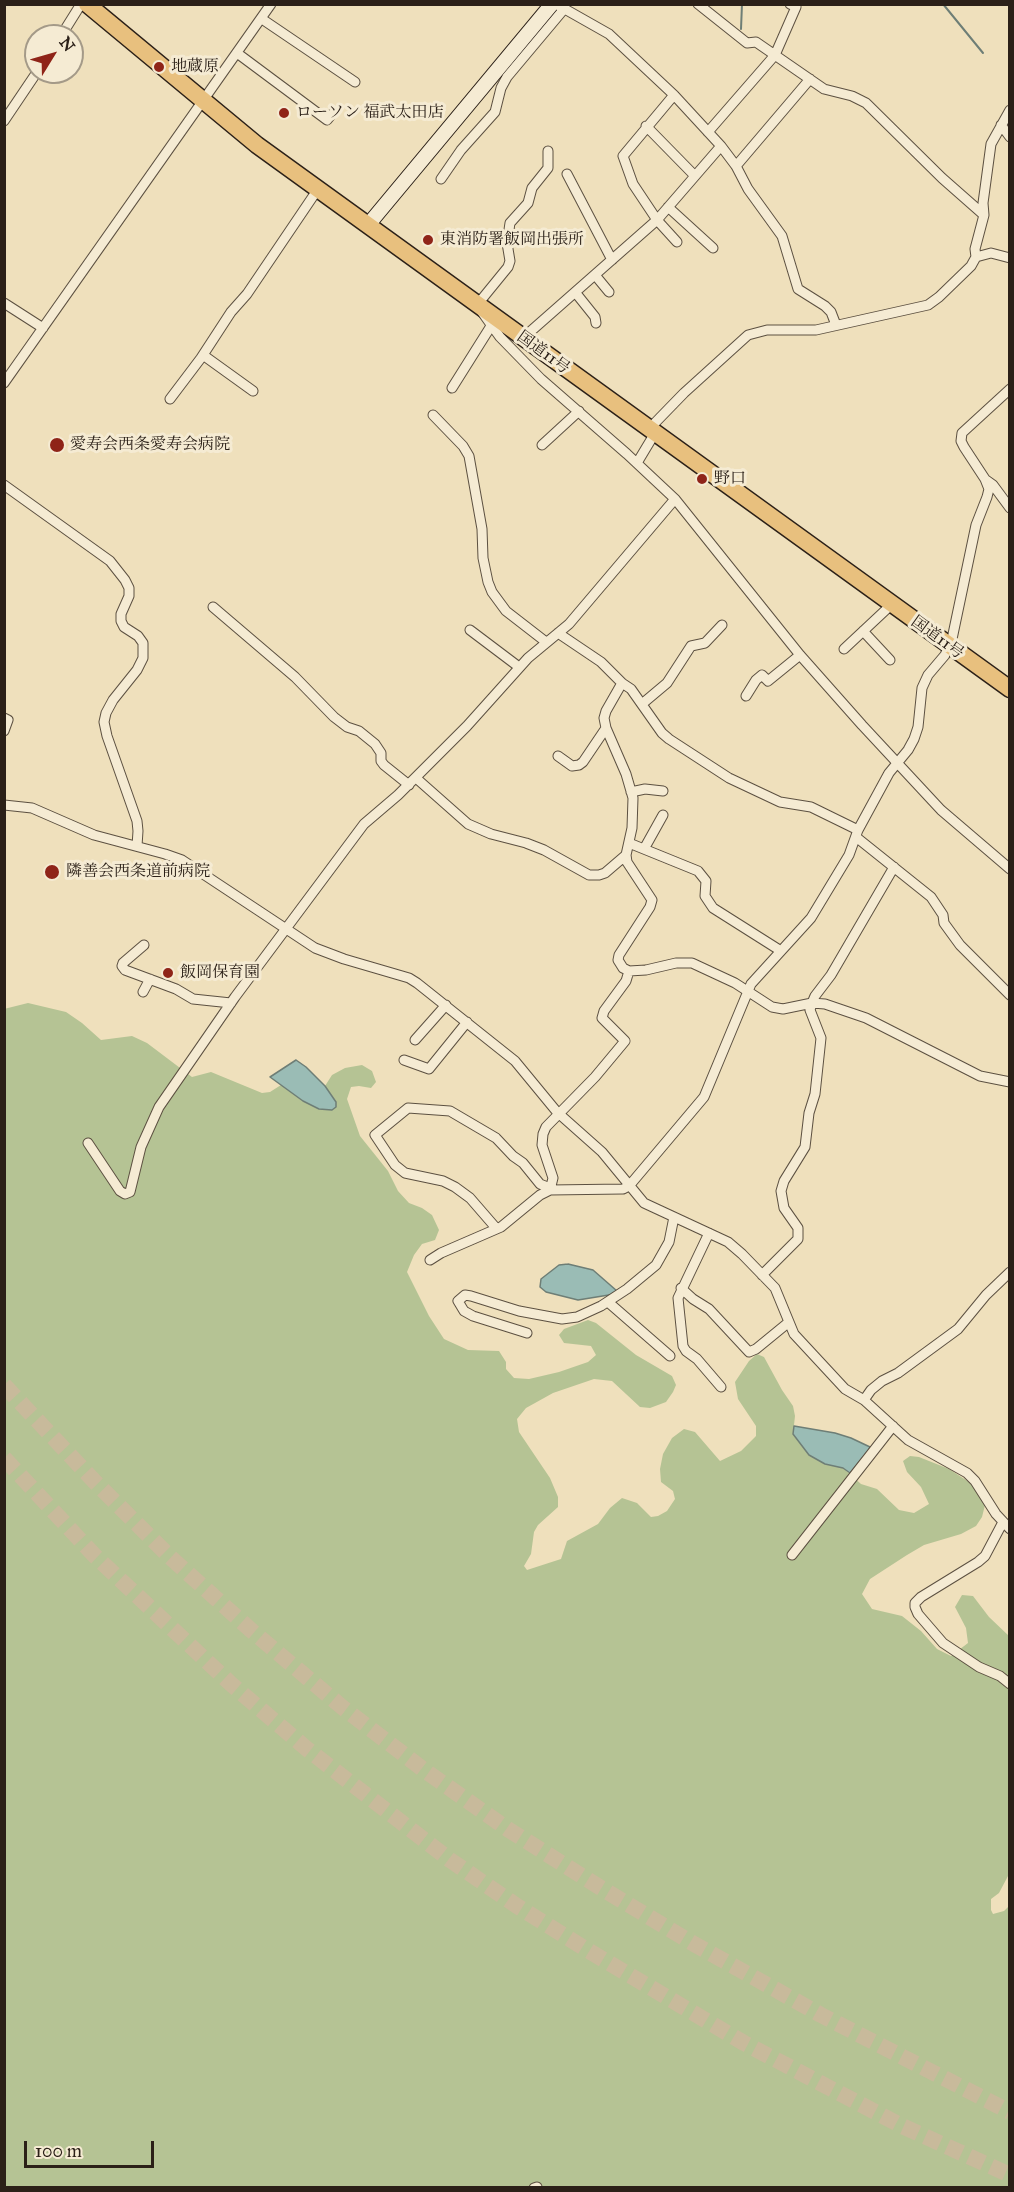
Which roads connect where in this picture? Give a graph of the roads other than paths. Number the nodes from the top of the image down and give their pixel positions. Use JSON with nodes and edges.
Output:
{"nodes":[{"id":1,"x":81,"y":4,"type":"edge"},
{"id":2,"x":87,"y":4,"type":"edge"},
{"id":3,"x":271,"y":4,"type":"edge"},
{"id":4,"x":698,"y":4,"type":"edge"},
{"id":5,"x":790,"y":4,"type":"edge"},
{"id":6,"x":557,"y":6,"type":"edge"},
{"id":7,"x":262,"y":19,"type":"junction"},
{"id":8,"x":68,"y":24,"type":"edge"},
{"id":9,"x":237,"y":53,"type":"junction"},
{"id":10,"x":775,"y":55,"type":"junction"},
{"id":11,"x":810,"y":79,"type":"junction"},
{"id":12,"x":355,"y":82,"type":"dead end"},
{"id":13,"x":29,"y":84,"type":"edge"},
{"id":14,"x":674,"y":94,"type":"junction"},
{"id":15,"x":202,"y":100,"type":"junction"},
{"id":16,"x":1010,"y":110,"type":"edge"},
{"id":17,"x":332,"y":114,"type":"dead end"},
{"id":18,"x":4,"y":121,"type":"edge"},
{"id":19,"x":1001,"y":125,"type":"junction"},
{"id":20,"x":646,"y":126,"type":"junction"},
{"id":21,"x":708,"y":132,"type":"junction"},
{"id":22,"x":1010,"y":137,"type":"edge"},
{"id":23,"x":721,"y":146,"type":"junction"},
{"id":24,"x":548,"y":151,"type":"dead end"},
{"id":25,"x":736,"y":166,"type":"junction"},
{"id":26,"x":567,"y":174,"type":"dead end"},
{"id":27,"x":695,"y":176,"type":"junction"},
{"id":28,"x":441,"y":179,"type":"dead end"},
{"id":29,"x":318,"y":189,"type":"junction"},
{"id":30,"x":668,"y":207,"type":"junction"},
{"id":31,"x":984,"y":215,"type":"junction"},
{"id":32,"x":657,"y":220,"type":"junction"},
{"id":33,"x":368,"y":225,"type":"junction"},
{"id":34,"x":677,"y":242,"type":"dead end"},
{"id":35,"x":713,"y":248,"type":"dead end"},
{"id":36,"x":976,"y":257,"type":"junction"},
{"id":37,"x":1010,"y":258,"type":"edge"},
{"id":38,"x":612,"y":260,"type":"junction"},
{"id":39,"x":594,"y":275,"type":"junction"},
{"id":40,"x":575,"y":292,"type":"junction"},
{"id":41,"x":609,"y":292,"type":"dead end"},
{"id":42,"x":4,"y":303,"type":"edge"},
{"id":43,"x":477,"y":305,"type":"junction"},
{"id":44,"x":596,"y":323,"type":"dead end"},
{"id":45,"x":491,"y":326,"type":"junction"},
{"id":46,"x":836,"y":326,"type":"junction"},
{"id":47,"x":43,"y":328,"type":"junction"},
{"id":48,"x":523,"y":338,"type":"junction"},
{"id":49,"x":203,"y":355,"type":"junction"},
{"id":50,"x":4,"y":383,"type":"edge"},
{"id":51,"x":452,"y":388,"type":"dead end"},
{"id":52,"x":1010,"y":389,"type":"edge"},
{"id":53,"x":253,"y":391,"type":"dead end"},
{"id":54,"x":170,"y":399,"type":"dead end"},
{"id":55,"x":579,"y":411,"type":"junction"},
{"id":56,"x":433,"y":415,"type":"dead end"},
{"id":57,"x":652,"y":431,"type":"junction"},
{"id":58,"x":542,"y":445,"type":"dead end"},
{"id":59,"x":637,"y":463,"type":"junction"},
{"id":60,"x":985,"y":478,"type":"junction"},
{"id":61,"x":4,"y":485,"type":"edge"},
{"id":62,"x":675,"y":500,"type":"junction"},
{"id":63,"x":1010,"y":508,"type":"edge"},
{"id":64,"x":891,"y":605,"type":"junction"},
{"id":65,"x":213,"y":607,"type":"dead end"},
{"id":66,"x":722,"y":625,"type":"dead end"},
{"id":67,"x":470,"y":630,"type":"dead end"},
{"id":68,"x":863,"y":632,"type":"junction"},
{"id":69,"x":558,"y":633,"type":"junction"},
{"id":70,"x":546,"y":642,"type":"junction"},
{"id":71,"x":949,"y":647,"type":"junction"},
{"id":72,"x":844,"y":649,"type":"dead end"},
{"id":73,"x":800,"y":656,"type":"junction"},
{"id":74,"x":890,"y":660,"type":"dead end"},
{"id":75,"x":519,"y":667,"type":"junction"},
{"id":76,"x":622,"y":683,"type":"junction"},
{"id":77,"x":1010,"y":689,"type":"edge"},
{"id":78,"x":746,"y":696,"type":"dead end"},
{"id":79,"x":642,"y":704,"type":"junction"},
{"id":80,"x":4,"y":718,"type":"edge"},
{"id":81,"x":606,"y":728,"type":"junction"},
{"id":82,"x":4,"y":731,"type":"edge"},
{"id":83,"x":558,"y":756,"type":"dead end"},
{"id":84,"x":897,"y":763,"type":"junction"},
{"id":85,"x":412,"y":782,"type":"junction"},
{"id":86,"x":663,"y":790,"type":"dead end"},
{"id":87,"x":631,"y":792,"type":"junction"},
{"id":88,"x":4,"y":805,"type":"edge"},
{"id":89,"x":663,"y":815,"type":"dead end"},
{"id":90,"x":857,"y":834,"type":"junction"},
{"id":91,"x":629,"y":843,"type":"junction"},
{"id":92,"x":137,"y":846,"type":"junction"},
{"id":93,"x":644,"y":849,"type":"junction"},
{"id":94,"x":626,"y":855,"type":"junction"},
{"id":95,"x":894,"y":867,"type":"junction"},
{"id":96,"x":1010,"y":868,"type":"edge"},
{"id":97,"x":287,"y":929,"type":"junction"},
{"id":98,"x":144,"y":945,"type":"dead end"},
{"id":99,"x":781,"y":951,"type":"junction"},
{"id":100,"x":629,"y":971,"type":"junction"},
{"id":101,"x":150,"y":979,"type":"junction"},
{"id":102,"x":748,"y":992,"type":"junction"},
{"id":103,"x":143,"y":993,"type":"dead end"},
{"id":104,"x":1010,"y":995,"type":"edge"},
{"id":105,"x":231,"y":1003,"type":"junction"},
{"id":106,"x":812,"y":1003,"type":"junction"},
{"id":107,"x":446,"y":1005,"type":"junction"},
{"id":108,"x":467,"y":1022,"type":"junction"},
{"id":109,"x":415,"y":1040,"type":"dead end"},
{"id":110,"x":404,"y":1060,"type":"dead end"},
{"id":111,"x":1010,"y":1082,"type":"edge"},
{"id":112,"x":559,"y":1114,"type":"junction"},
{"id":113,"x":88,"y":1143,"type":"dead end"},
{"id":114,"x":629,"y":1186,"type":"junction"},
{"id":115,"x":550,"y":1189,"type":"junction"},
{"id":116,"x":674,"y":1217,"type":"junction"},
{"id":117,"x":496,"y":1228,"type":"junction"},
{"id":118,"x":709,"y":1233,"type":"junction"},
{"id":119,"x":430,"y":1260,"type":"dead end"},
{"id":120,"x":1010,"y":1272,"type":"edge"},
{"id":121,"x":762,"y":1275,"type":"junction"},
{"id":122,"x":681,"y":1288,"type":"junction"},
{"id":123,"x":608,"y":1302,"type":"junction"},
{"id":124,"x":789,"y":1322,"type":"junction"},
{"id":125,"x":527,"y":1333,"type":"dead end"},
{"id":126,"x":670,"y":1356,"type":"dead end"},
{"id":127,"x":721,"y":1387,"type":"dead end"},
{"id":128,"x":864,"y":1401,"type":"junction"},
{"id":129,"x":893,"y":1426,"type":"junction"},
{"id":130,"x":1006,"y":1526,"type":"edge"},
{"id":131,"x":792,"y":1555,"type":"dead end"},
{"id":132,"x":1010,"y":1684,"type":"edge"}],
"edges":[{"from":1,"to":8,"type":"street"},
{"from":2,"to":15,"type":"highway","name":"国道11号"},
{"from":3,"to":7,"type":"street"},
{"from":4,"to":10,"type":"street"},
{"from":5,"to":10,"type":"street"},
{"from":6,"to":14,"type":"street"},
{"from":6,"to":28,"type":"street"},
{"from":6,"to":33,"type":"street"},
{"from":7,"to":9,"type":"street"},
{"from":7,"to":12,"type":"street"},
{"from":9,"to":15,"type":"street"},
{"from":9,"to":17,"type":"street"},
{"from":10,"to":11,"type":"street"},
{"from":10,"to":21,"type":"street"},
{"from":11,"to":25,"type":"street"},
{"from":11,"to":31,"type":"street"},
{"from":13,"to":18,"type":"street"},
{"from":14,"to":20,"type":"street"},
{"from":14,"to":21,"type":"street"},
{"from":15,"to":29,"type":"highway","name":"国道11号"},
{"from":15,"to":47,"type":"street"},
{"from":16,"to":19,"type":"street"},
{"from":19,"to":22,"type":"street"},
{"from":19,"to":31,"type":"street"},
{"from":20,"to":27,"type":"street"},
{"from":20,"to":32,"type":"street"},
{"from":21,"to":23,"type":"street"},
{"from":23,"to":25,"type":"street"},
{"from":23,"to":27,"type":"street"},
{"from":24,"to":43,"type":"street"},
{"from":25,"to":46,"type":"street"},
{"from":26,"to":38,"type":"street"},
{"from":27,"to":30,"type":"street"},
{"from":29,"to":33,"type":"highway","name":"国道11号"},
{"from":29,"to":49,"type":"street"},
{"from":30,"to":32,"type":"street"},
{"from":30,"to":35,"type":"street"},
{"from":31,"to":36,"type":"street"},
{"from":32,"to":34,"type":"street"},
{"from":32,"to":38,"type":"street"},
{"from":33,"to":43,"type":"highway","name":"国道11号"},
{"from":36,"to":37,"type":"street"},
{"from":36,"to":46,"type":"street"},
{"from":38,"to":39,"type":"street"},
{"from":39,"to":40,"type":"street"},
{"from":39,"to":41,"type":"street"},
{"from":40,"to":44,"type":"street"},
{"from":40,"to":48,"type":"street"},
{"from":42,"to":47,"type":"street"},
{"from":43,"to":45,"type":"street"},
{"from":43,"to":48,"type":"highway","name":"国道11号"},
{"from":45,"to":51,"type":"street"},
{"from":45,"to":55,"type":"street"},
{"from":46,"to":57,"type":"street"},
{"from":47,"to":50,"type":"street"},
{"from":48,"to":57,"type":"highway","name":"国道11号"},
{"from":49,"to":53,"type":"street"},
{"from":49,"to":54,"type":"street"},
{"from":52,"to":60,"type":"street"},
{"from":55,"to":58,"type":"street"},
{"from":55,"to":59,"type":"street"},
{"from":56,"to":70,"type":"street"},
{"from":57,"to":59,"type":"street"},
{"from":57,"to":64,"type":"highway","name":"国道11号"},
{"from":59,"to":62,"type":"street"},
{"from":60,"to":63,"type":"street"},
{"from":60,"to":71,"type":"street"},
{"from":61,"to":92,"type":"street"},
{"from":62,"to":69,"type":"street"},
{"from":62,"to":73,"type":"street"},
{"from":64,"to":68,"type":"street"},
{"from":64,"to":71,"type":"highway","name":"国道11号"},
{"from":65,"to":85,"type":"street"},
{"from":66,"to":79,"type":"street"},
{"from":67,"to":75,"type":"street"},
{"from":68,"to":72,"type":"street"},
{"from":68,"to":74,"type":"street"},
{"from":69,"to":70,"type":"street"},
{"from":69,"to":76,"type":"street"},
{"from":70,"to":75,"type":"street"},
{"from":71,"to":77,"type":"highway","name":"国道11号"},
{"from":71,"to":84,"type":"street"},
{"from":73,"to":78,"type":"street"},
{"from":73,"to":84,"type":"street"},
{"from":75,"to":85,"type":"street"},
{"from":76,"to":79,"type":"street"},
{"from":76,"to":81,"type":"street"},
{"from":79,"to":90,"type":"street"},
{"from":80,"to":82,"type":"street"},
{"from":81,"to":83,"type":"street"},
{"from":81,"to":87,"type":"street"},
{"from":84,"to":90,"type":"street"},
{"from":84,"to":96,"type":"street"},
{"from":85,"to":94,"type":"street"},
{"from":85,"to":97,"type":"street"},
{"from":86,"to":87,"type":"street"},
{"from":87,"to":91,"type":"street"},
{"from":88,"to":92,"type":"street"},
{"from":89,"to":93,"type":"street"},
{"from":90,"to":95,"type":"street"},
{"from":90,"to":99,"type":"street"},
{"from":91,"to":93,"type":"street"},
{"from":91,"to":94,"type":"street"},
{"from":92,"to":97,"type":"street"},
{"from":93,"to":99,"type":"street"},
{"from":94,"to":100,"type":"street"},
{"from":95,"to":104,"type":"street"},
{"from":95,"to":106,"type":"street"},
{"from":97,"to":105,"type":"street"},
{"from":97,"to":107,"type":"street"},
{"from":98,"to":101,"type":"street"},
{"from":99,"to":102,"type":"street"},
{"from":100,"to":102,"type":"street"},
{"from":100,"to":112,"type":"street"},
{"from":101,"to":103,"type":"street"},
{"from":101,"to":105,"type":"street"},
{"from":102,"to":106,"type":"street"},
{"from":102,"to":114,"type":"street"},
{"from":105,"to":113,"type":"street"},
{"from":106,"to":111,"type":"street"},
{"from":106,"to":121,"type":"street"},
{"from":107,"to":108,"type":"street"},
{"from":107,"to":109,"type":"street"},
{"from":108,"to":110,"type":"street"},
{"from":108,"to":112,"type":"street"},
{"from":112,"to":114,"type":"street"},
{"from":112,"to":115,"type":"street"},
{"from":114,"to":115,"type":"street"},
{"from":114,"to":116,"type":"street"},
{"from":115,"to":117,"type":"street"},
{"from":115,"to":117,"type":"street"},
{"from":116,"to":118,"type":"street"},
{"from":116,"to":123,"type":"street"},
{"from":117,"to":119,"type":"street"},
{"from":118,"to":121,"type":"street"},
{"from":118,"to":122,"type":"street"},
{"from":120,"to":128,"type":"street"},
{"from":121,"to":124,"type":"street"},
{"from":122,"to":124,"type":"street"},
{"from":122,"to":127,"type":"street"},
{"from":123,"to":125,"type":"street"},
{"from":123,"to":126,"type":"street"},
{"from":124,"to":128,"type":"street"},
{"from":128,"to":129,"type":"street"},
{"from":129,"to":130,"type":"street"},
{"from":129,"to":131,"type":"street"},
{"from":130,"to":132,"type":"street"}]}
